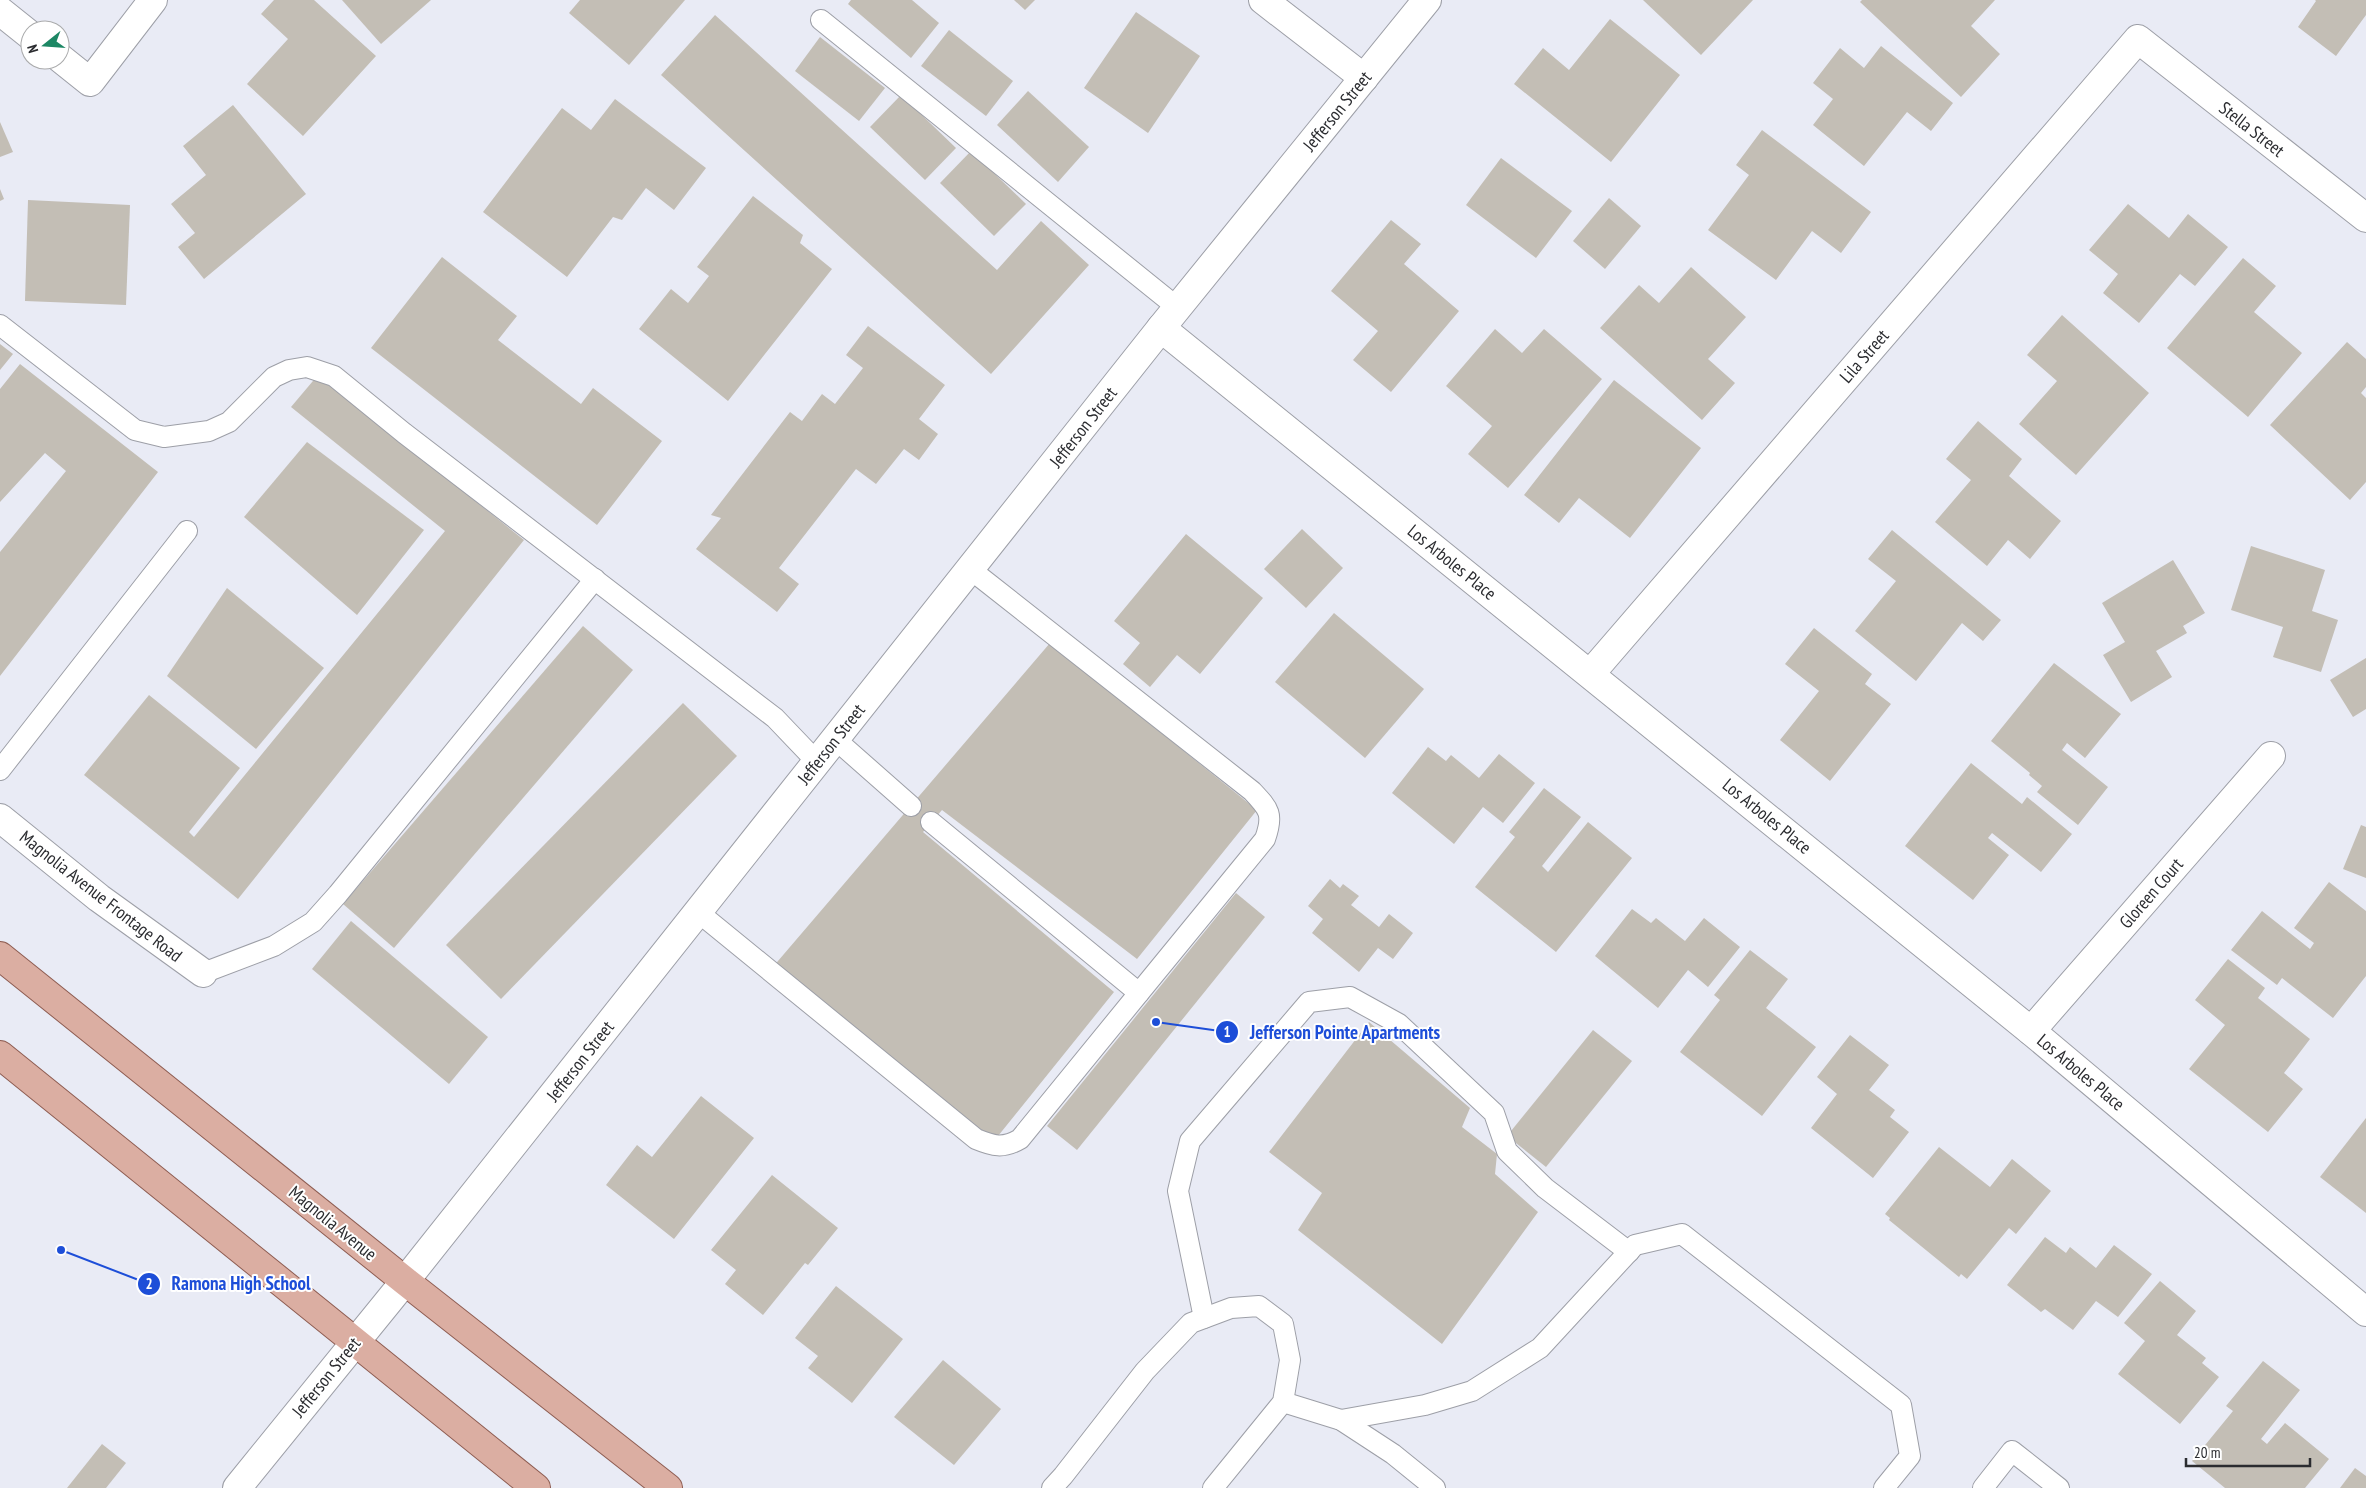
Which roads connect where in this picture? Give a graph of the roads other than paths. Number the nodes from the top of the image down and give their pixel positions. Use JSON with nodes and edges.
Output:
{"nodes":[{"id":1,"x":153,"y":0,"type":"edge"},
{"id":2,"x":1263,"y":0,"type":"edge"},
{"id":3,"x":1426,"y":0,"type":"edge"},
{"id":4,"x":0,"y":11,"type":"edge"},
{"id":5,"x":821,"y":20,"type":"dead end"},
{"id":6,"x":20,"y":27,"type":"edge"},
{"id":7,"x":2138,"y":39,"type":"joint"},
{"id":8,"x":70,"y":66,"type":"edge"},
{"id":9,"x":1364,"y":78,"type":"junction"},
{"id":10,"x":2366,"y":218,"type":"edge"},
{"id":11,"x":1170,"y":318,"type":"junction"},
{"id":12,"x":0,"y":325,"type":"edge"},
{"id":13,"x":187,"y":531,"type":"dead end"},
{"id":14,"x":970,"y":569,"type":"junction"},
{"id":15,"x":595,"y":579,"type":"junction"},
{"id":16,"x":1591,"y":673,"type":"junction"},
{"id":17,"x":835,"y":739,"type":"junction"},
{"id":18,"x":2271,"y":756,"type":"dead end"},
{"id":19,"x":817,"y":762,"type":"junction"},
{"id":20,"x":0,"y":770,"type":"edge"},
{"id":21,"x":911,"y":806,"type":"dead end"},
{"id":22,"x":0,"y":818,"type":"edge"},
{"id":23,"x":931,"y":822,"type":"dead end"},
{"id":24,"x":698,"y":912,"type":"junction"},
{"id":25,"x":0,"y":956,"type":"edge"},
{"id":26,"x":202,"y":973,"type":"joint"},
{"id":27,"x":1139,"y":993,"type":"junction"},
{"id":28,"x":2031,"y":1031,"type":"junction"},
{"id":29,"x":0,"y":1055,"type":"edge"},
{"id":30,"x":1629,"y":1252,"type":"junction"},
{"id":31,"x":405,"y":1281,"type":"junction"},
{"id":32,"x":2366,"y":1312,"type":"edge"},
{"id":33,"x":1204,"y":1318,"type":"junction"},
{"id":34,"x":355,"y":1341,"type":"junction"},
{"id":35,"x":1283,"y":1402,"type":"junction"},
{"id":36,"x":1341,"y":1420,"type":"junction"},
{"id":37,"x":237,"y":1488,"type":"edge"},
{"id":38,"x":536,"y":1488,"type":"edge"},
{"id":39,"x":668,"y":1488,"type":"edge"},
{"id":40,"x":1052,"y":1488,"type":"edge"},
{"id":41,"x":1213,"y":1488,"type":"edge"},
{"id":42,"x":1435,"y":1488,"type":"edge"},
{"id":43,"x":1884,"y":1488,"type":"edge"},
{"id":44,"x":1983,"y":1488,"type":"edge"},
{"id":45,"x":2060,"y":1488,"type":"edge"}],
"edges":[{"from":1,"to":8,"type":"street"},
{"from":2,"to":9,"type":"street"},
{"from":3,"to":9,"type":"street","name":"Jefferson Street"},
{"from":4,"to":6,"type":"street"},
{"from":5,"to":11,"type":"lane"},
{"from":7,"to":10,"type":"street","name":"Stella Street"},
{"from":7,"to":16,"type":"street","name":"Lila Street"},
{"from":9,"to":11,"type":"street","name":"Jefferson Street"},
{"from":11,"to":14,"type":"street","name":"Jefferson Street"},
{"from":11,"to":16,"type":"street","name":"Los Arboles Place"},
{"from":12,"to":15,"type":"lane"},
{"from":13,"to":20,"type":"lane"},
{"from":14,"to":17,"type":"street","name":"Jefferson Street"},
{"from":14,"to":27,"type":"lane"},
{"from":15,"to":19,"type":"lane"},
{"from":15,"to":26,"type":"lane"},
{"from":16,"to":28,"type":"street","name":"Los Arboles Place"},
{"from":17,"to":19,"type":"street","name":"Jefferson Street"},
{"from":17,"to":21,"type":"lane"},
{"from":18,"to":28,"type":"street","name":"Gloreen Court"},
{"from":19,"to":24,"type":"street","name":"Jefferson Street"},
{"from":22,"to":26,"type":"street","name":"Magnolia Avenue Frontage Road"},
{"from":23,"to":27,"type":"lane"},
{"from":24,"to":27,"type":"lane"},
{"from":24,"to":31,"type":"street","name":"Jefferson Street"},
{"from":25,"to":31,"type":"main road","name":"Magnolia Avenue"},
{"from":28,"to":32,"type":"street","name":"Los Arboles Place"},
{"from":29,"to":34,"type":"main road"},
{"from":30,"to":33,"type":"lane"},
{"from":30,"to":36,"type":"lane"},
{"from":30,"to":43,"type":"lane"},
{"from":31,"to":34,"type":"street","name":"Jefferson Street"},
{"from":31,"to":39,"type":"main road","name":"Magnolia Avenue"},
{"from":33,"to":35,"type":"lane"},
{"from":33,"to":40,"type":"lane"},
{"from":34,"to":37,"type":"street","name":"Jefferson Street"},
{"from":34,"to":38,"type":"main road"},
{"from":35,"to":36,"type":"lane"},
{"from":35,"to":41,"type":"lane"},
{"from":36,"to":42,"type":"lane"},
{"from":44,"to":45,"type":"lane"}]}
